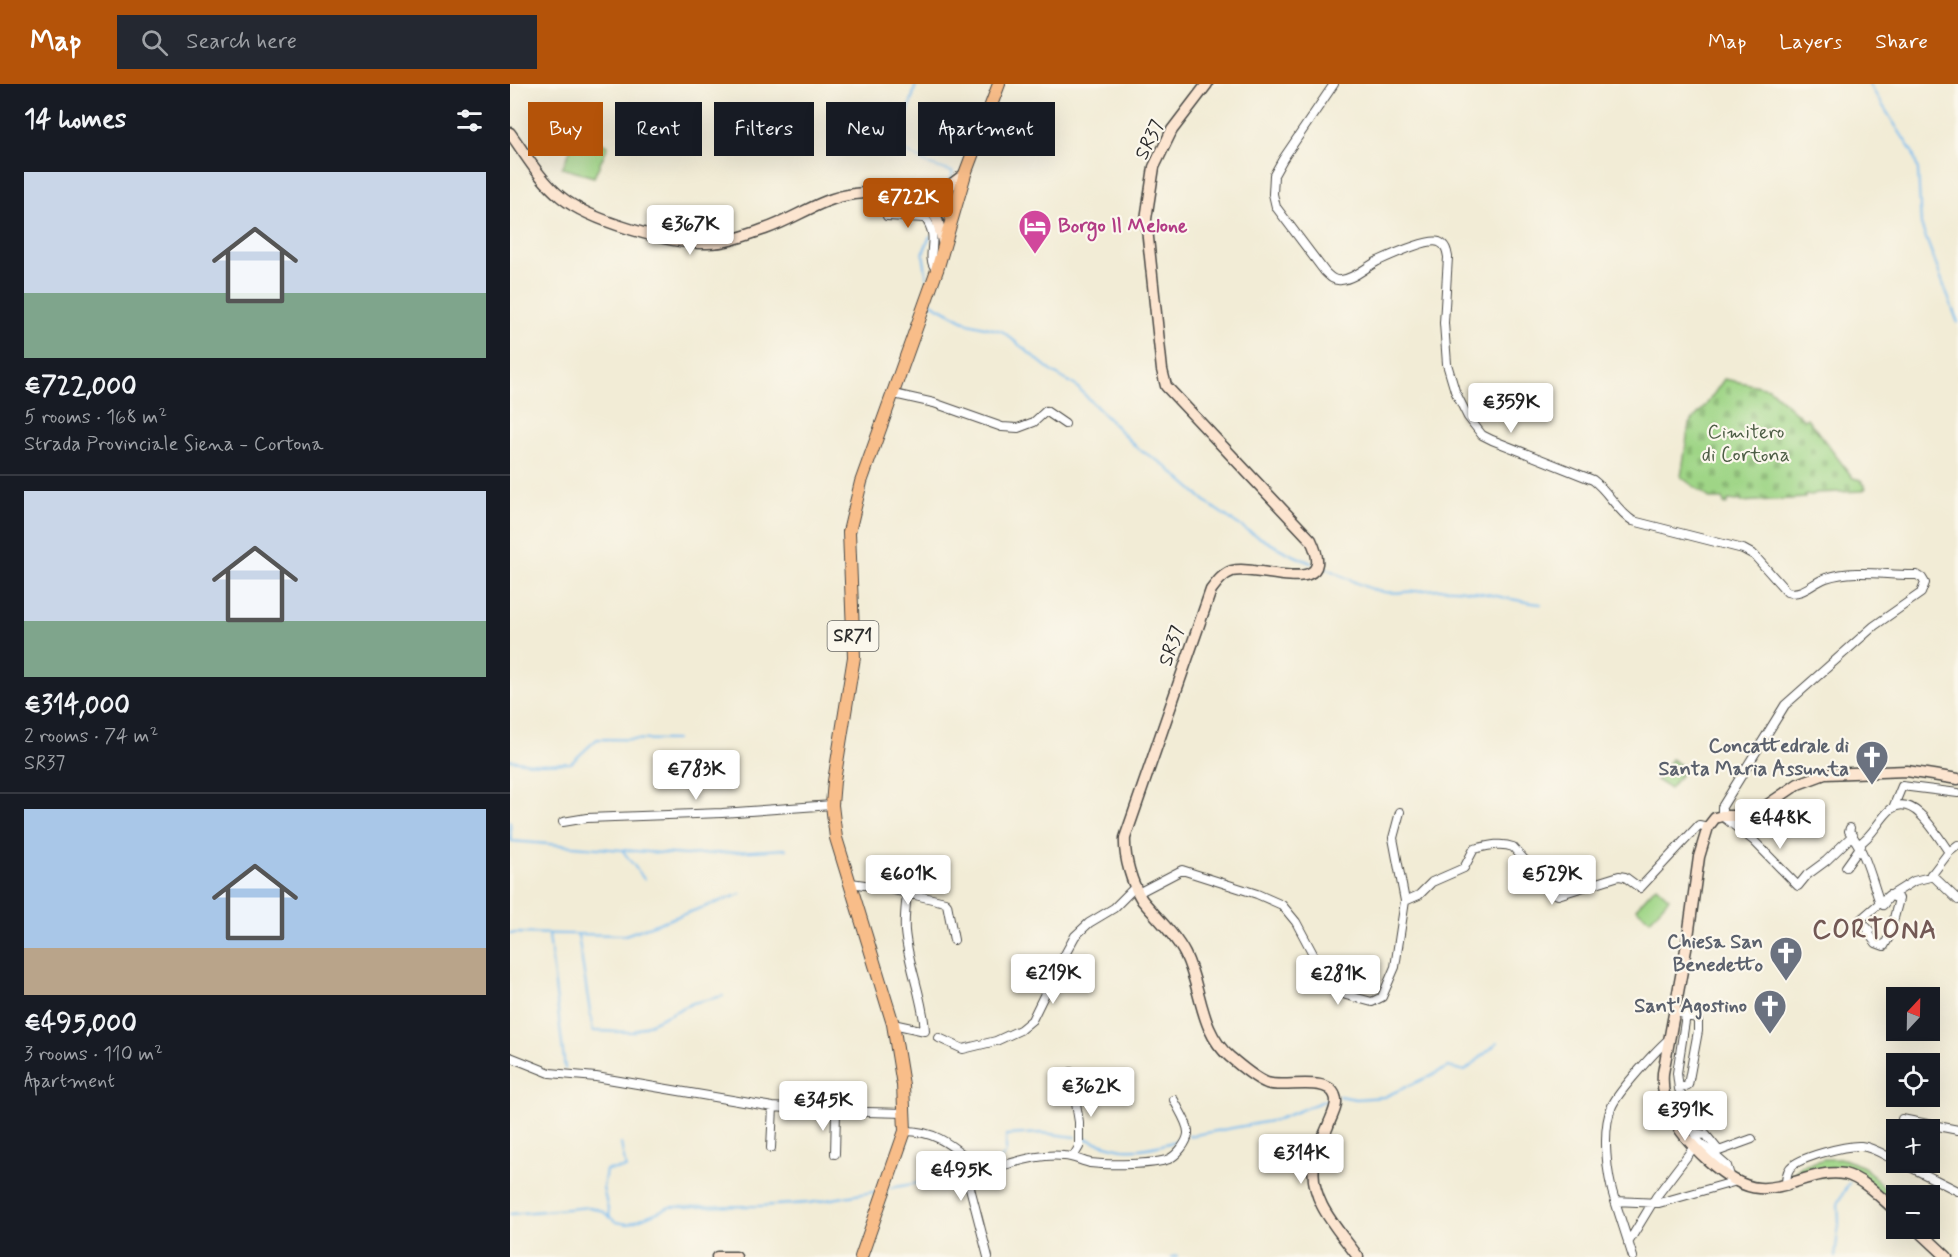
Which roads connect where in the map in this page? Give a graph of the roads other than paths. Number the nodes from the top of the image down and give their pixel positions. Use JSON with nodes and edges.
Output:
{"nodes":[{"id":1,"x":999,"y":84,"type":"edge"},
{"id":2,"x":1207,"y":84,"type":"edge"},
{"id":3,"x":1334,"y":84,"type":"edge"},
{"id":4,"x":510,"y":133,"type":"edge"},
{"id":5,"x":965,"y":174,"type":"junction"},
{"id":6,"x":886,"y":194,"type":"junction"},
{"id":7,"x":936,"y":196,"type":"junction"},
{"id":8,"x":917,"y":199,"type":"junction"},
{"id":9,"x":928,"y":206,"type":"junction"},
{"id":10,"x":955,"y":208,"type":"junction"},
{"id":11,"x":945,"y":245,"type":"junction"},
{"id":12,"x":937,"y":270,"type":"junction"},
{"id":13,"x":894,"y":394,"type":"junction"},
{"id":14,"x":1065,"y":424,"type":"dead end"},
{"id":15,"x":1958,"y":779,"type":"edge"},
{"id":16,"x":1958,"y":783,"type":"edge"},
{"id":17,"x":1902,"y":786,"type":"junction"},
{"id":18,"x":1958,"y":793,"type":"edge"},
{"id":19,"x":832,"y":805,"type":"junction"},
{"id":20,"x":1893,"y":808,"type":"junction"},
{"id":21,"x":1400,"y":812,"type":"dead end"},
{"id":22,"x":1722,"y":816,"type":"junction"},
{"id":23,"x":564,"y":822,"type":"dead end"},
{"id":24,"x":1708,"y":827,"type":"junction"},
{"id":25,"x":1860,"y":845,"type":"junction"},
{"id":26,"x":1958,"y":845,"type":"edge"},
{"id":27,"x":1949,"y":852,"type":"junction"},
{"id":28,"x":1846,"y":867,"type":"dead end"},
{"id":29,"x":1931,"y":874,"type":"junction"},
{"id":30,"x":851,"y":884,"type":"junction"},
{"id":31,"x":1137,"y":890,"type":"junction"},
{"id":32,"x":907,"y":893,"type":"junction"},
{"id":33,"x":1890,"y":896,"type":"junction"},
{"id":34,"x":1958,"y":900,"type":"edge"},
{"id":35,"x":1405,"y":901,"type":"junction"},
{"id":36,"x":1880,"y":903,"type":"junction"},
{"id":37,"x":954,"y":940,"type":"dead end"},
{"id":38,"x":1674,"y":1011,"type":"junction"},
{"id":39,"x":1686,"y":1015,"type":"junction"},
{"id":40,"x":895,"y":1025,"type":"junction"},
{"id":41,"x":939,"y":1038,"type":"dead end"},
{"id":42,"x":1670,"y":1038,"type":"junction"},
{"id":43,"x":510,"y":1057,"type":"edge"},
{"id":44,"x":1071,"y":1072,"type":"dead end"},
{"id":45,"x":1679,"y":1089,"type":"junction"},
{"id":46,"x":1173,"y":1100,"type":"dead end"},
{"id":47,"x":773,"y":1107,"type":"junction"},
{"id":48,"x":836,"y":1111,"type":"junction"},
{"id":49,"x":905,"y":1113,"type":"junction"},
{"id":50,"x":1940,"y":1126,"type":"edge"},
{"id":51,"x":1958,"y":1130,"type":"edge"},
{"id":52,"x":905,"y":1131,"type":"junction"},
{"id":53,"x":1695,"y":1133,"type":"junction"},
{"id":54,"x":1752,"y":1139,"type":"dead end"},
{"id":55,"x":1694,"y":1147,"type":"junction"},
{"id":56,"x":771,"y":1148,"type":"dead end"},
{"id":57,"x":835,"y":1154,"type":"dead end"},
{"id":58,"x":1886,"y":1156,"type":"edge"},
{"id":59,"x":1072,"y":1157,"type":"junction"},
{"id":60,"x":983,"y":1170,"type":"junction"},
{"id":61,"x":1921,"y":1173,"type":"edge"},
{"id":62,"x":1734,"y":1179,"type":"junction"},
{"id":63,"x":1786,"y":1186,"type":"junction"},
{"id":64,"x":1958,"y":1191,"type":"edge"},
{"id":65,"x":1615,"y":1201,"type":"junction"},
{"id":66,"x":1652,"y":1203,"type":"junction"},
{"id":67,"x":1886,"y":1203,"type":"edge"},
{"id":68,"x":1928,"y":1239,"type":"edge"},
{"id":69,"x":1627,"y":1244,"type":"junction"},
{"id":70,"x":717,"y":1257,"type":"edge"},
{"id":71,"x":733,"y":1257,"type":"edge"},
{"id":72,"x":861,"y":1257,"type":"edge"},
{"id":73,"x":988,"y":1257,"type":"edge"},
{"id":74,"x":1358,"y":1257,"type":"edge"},
{"id":75,"x":1633,"y":1257,"type":"edge"},
{"id":76,"x":1947,"y":1257,"type":"edge"}],
"edges":[{"from":1,"to":5,"type":"main road","number":"SR71"},
{"from":2,"to":31,"type":"main road","name":"SR37"},
{"from":3,"to":22,"type":"street"},
{"from":4,"to":6,"type":"main road"},
{"from":5,"to":7,"type":"main road"},
{"from":5,"to":10,"type":"main road","number":"SR71"},
{"from":6,"to":8,"type":"main road"},
{"from":6,"to":12,"type":"street"},
{"from":7,"to":8,"type":"main road"},
{"from":7,"to":10,"type":"main road"},
{"from":8,"to":9,"type":"main road"},
{"from":9,"to":10,"type":"main road"},
{"from":9,"to":11,"type":"main road"},
{"from":10,"to":11,"type":"main road","number":"SR71"},
{"from":11,"to":12,"type":"main road","number":"SR71"},
{"from":12,"to":13,"type":"main road","number":"SR71"},
{"from":13,"to":14,"type":"street"},
{"from":13,"to":19,"type":"main road","number":"SR71"},
{"from":15,"to":22,"type":"main road"},
{"from":16,"to":17,"type":"street"},
{"from":17,"to":18,"type":"street"},
{"from":17,"to":20,"type":"street"},
{"from":19,"to":23,"type":"street"},
{"from":19,"to":30,"type":"main road","number":"SR71"},
{"from":20,"to":25,"type":"street"},
{"from":20,"to":27,"type":"street"},
{"from":21,"to":35,"type":"street"},
{"from":22,"to":24,"type":"main road"},
{"from":22,"to":25,"type":"street"},
{"from":24,"to":35,"type":"street"},
{"from":24,"to":38,"type":"main road"},
{"from":25,"to":28,"type":"street"},
{"from":25,"to":36,"type":"street"},
{"from":26,"to":27,"type":"street"},
{"from":27,"to":29,"type":"street"},
{"from":29,"to":33,"type":"street"},
{"from":29,"to":34,"type":"street"},
{"from":30,"to":32,"type":"street"},
{"from":30,"to":40,"type":"main road","number":"SR71"},
{"from":31,"to":35,"type":"street"},
{"from":31,"to":41,"type":"street"},
{"from":31,"to":74,"type":"main road","name":"SR37"},
{"from":32,"to":37,"type":"street"},
{"from":32,"to":40,"type":"street"},
{"from":33,"to":36,"type":"street"},
{"from":33,"to":36,"type":"street"},
{"from":38,"to":39,"type":"street"},
{"from":38,"to":42,"type":"main road"},
{"from":39,"to":45,"type":"street"},
{"from":39,"to":45,"type":"street"},
{"from":40,"to":49,"type":"main road","number":"SR71"},
{"from":42,"to":55,"type":"main road"},
{"from":42,"to":65,"type":"street"},
{"from":43,"to":47,"type":"street"},
{"from":44,"to":59,"type":"street"},
{"from":45,"to":53,"type":"street"},
{"from":46,"to":59,"type":"street"},
{"from":47,"to":48,"type":"street"},
{"from":47,"to":56,"type":"street"},
{"from":48,"to":49,"type":"street"},
{"from":48,"to":57,"type":"street"},
{"from":49,"to":52,"type":"main road","number":"SR71"},
{"from":50,"to":51,"type":"street"},
{"from":52,"to":60,"type":"street"},
{"from":52,"to":72,"type":"main road","number":"SR71"},
{"from":53,"to":54,"type":"street"},
{"from":53,"to":62,"type":"street"},
{"from":55,"to":62,"type":"main road"},
{"from":55,"to":66,"type":"street"},
{"from":58,"to":63,"type":"street"},
{"from":59,"to":60,"type":"street"},
{"from":60,"to":73,"type":"street"},
{"from":61,"to":64,"type":"street"},
{"from":62,"to":63,"type":"main road"},
{"from":62,"to":66,"type":"street"},
{"from":63,"to":67,"type":"main road"},
{"from":65,"to":66,"type":"street"},
{"from":65,"to":69,"type":"street"},
{"from":66,"to":69,"type":"street"},
{"from":68,"to":76,"type":"main road"},
{"from":69,"to":75,"type":"street"},
{"from":70,"to":71,"type":"main road"}]}
